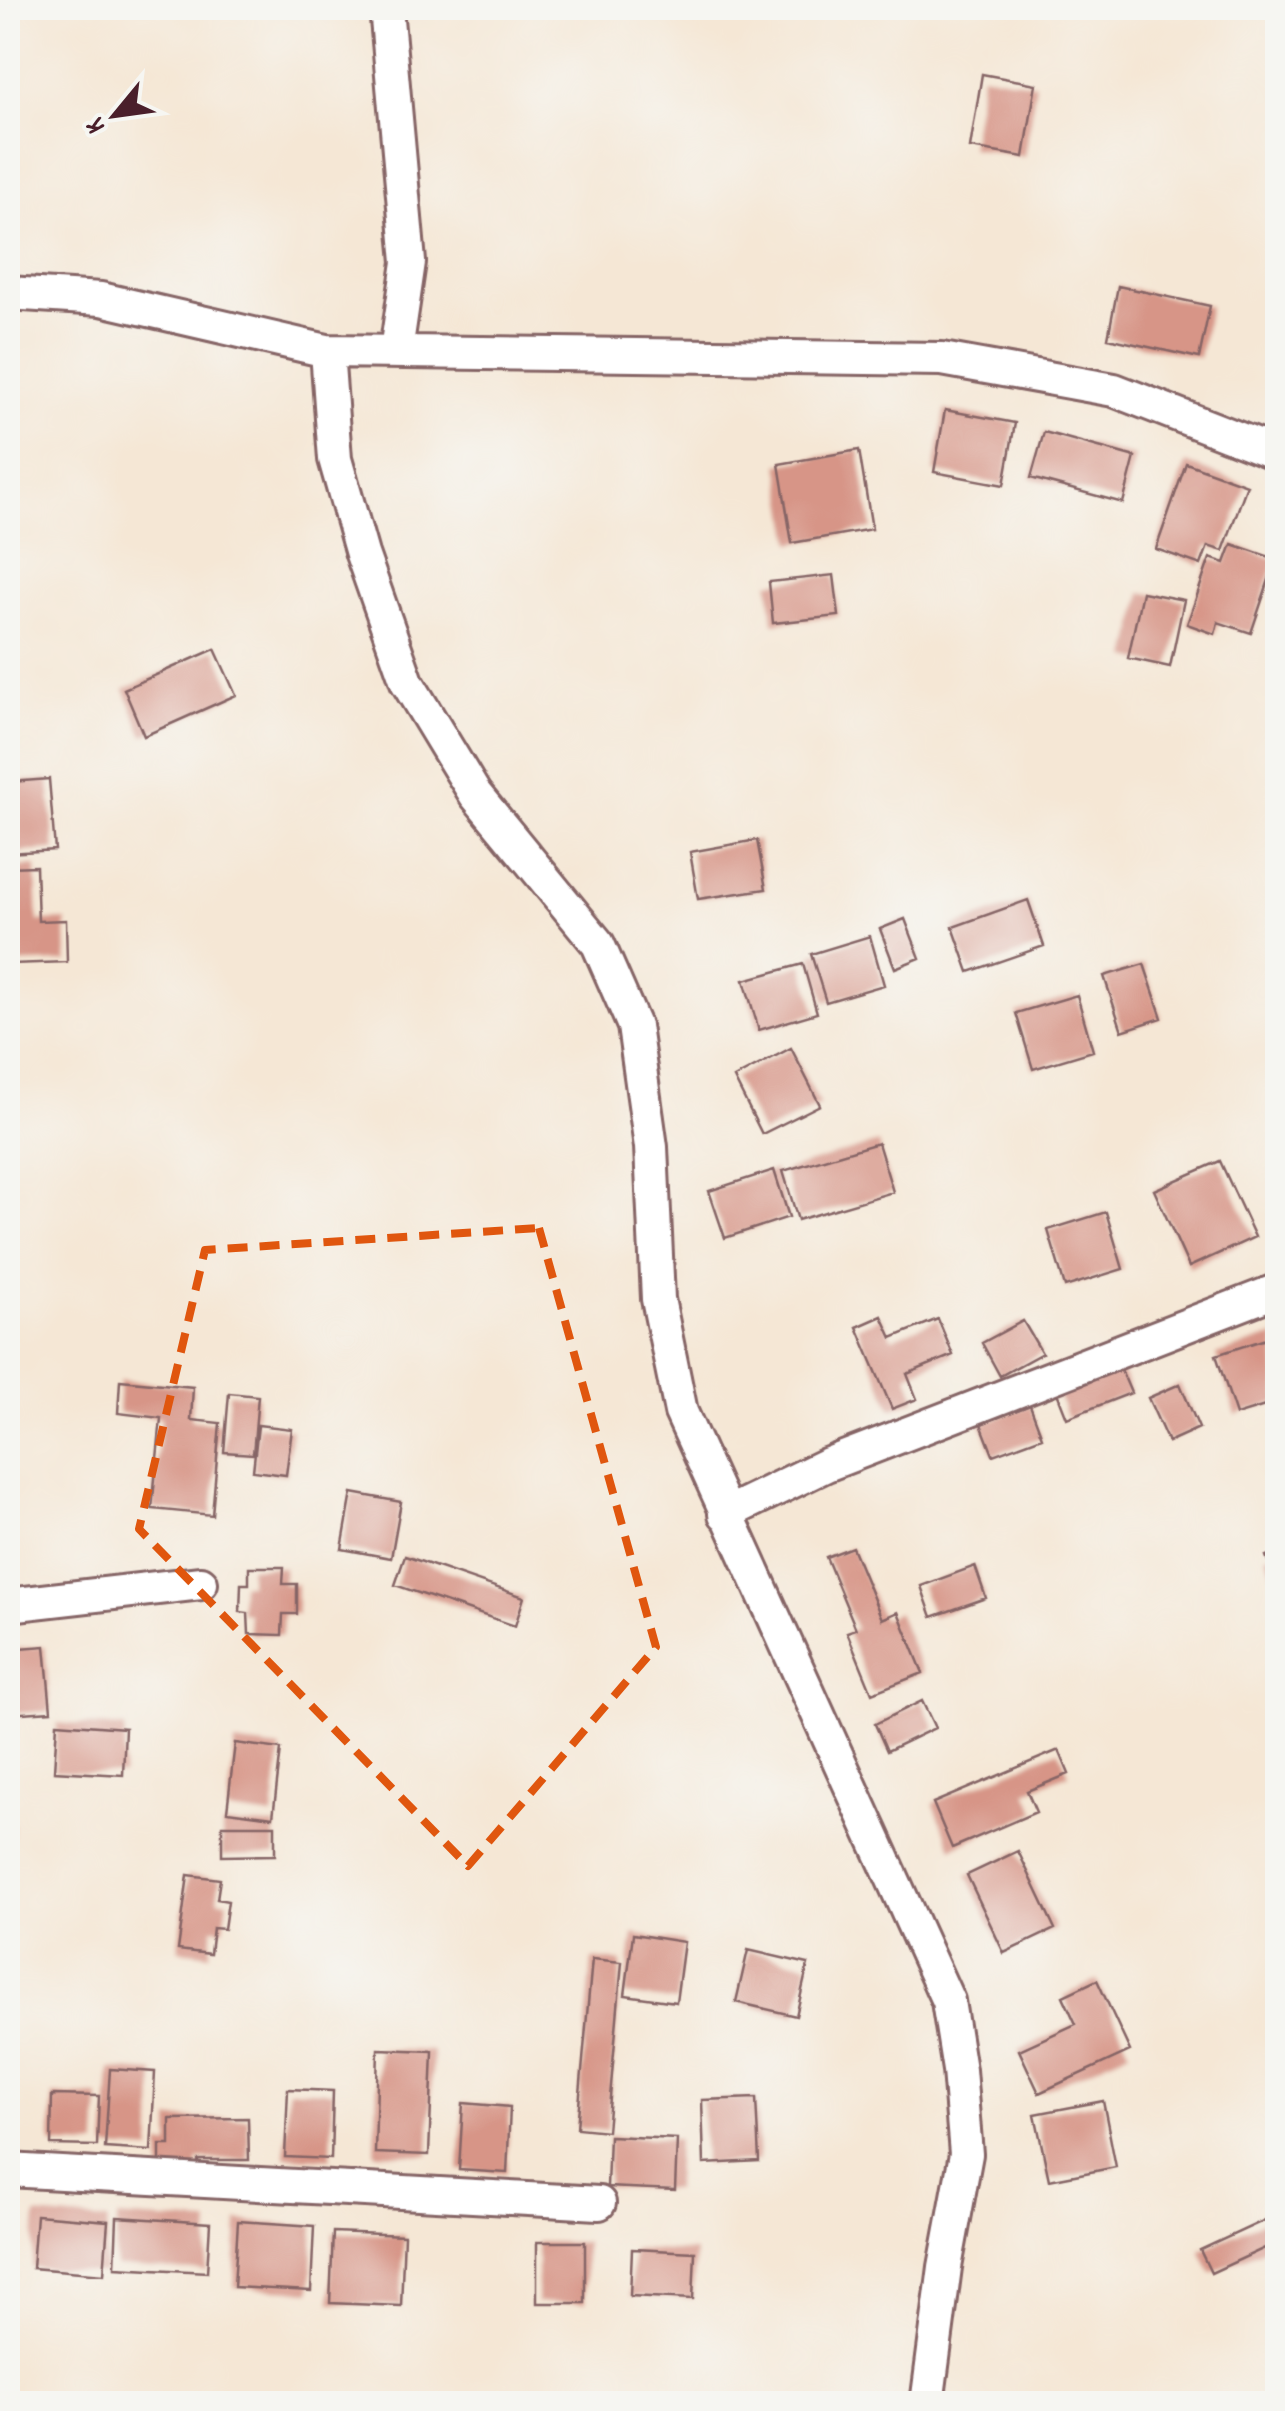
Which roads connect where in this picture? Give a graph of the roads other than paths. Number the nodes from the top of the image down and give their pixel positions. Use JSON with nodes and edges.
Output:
{"nodes":[{"id":1,"x":386,"y":8,"type":"edge"},
{"id":2,"x":8,"y":293,"type":"edge"},
{"id":3,"x":327,"y":351,"type":"junction"},
{"id":4,"x":396,"y":351,"type":"junction"},
{"id":5,"x":1278,"y":454,"type":"edge"},
{"id":6,"x":1278,"y":1290,"type":"edge"},
{"id":7,"x":725,"y":1514,"type":"junction"},
{"id":8,"x":201,"y":1583,"type":"dead end"},
{"id":9,"x":8,"y":1604,"type":"edge"},
{"id":10,"x":8,"y":2170,"type":"edge"},
{"id":11,"x":599,"y":2203,"type":"dead end"},
{"id":12,"x":927,"y":2404,"type":"edge"}],
"edges":[{"from":1,"to":4,"type":"street"},
{"from":2,"to":3,"type":"street"},
{"from":3,"to":4,"type":"street"},
{"from":3,"to":7,"type":"street"},
{"from":4,"to":5,"type":"street"},
{"from":6,"to":7,"type":"street"},
{"from":7,"to":12,"type":"street"},
{"from":8,"to":9,"type":"street"},
{"from":10,"to":11,"type":"street"}]}
